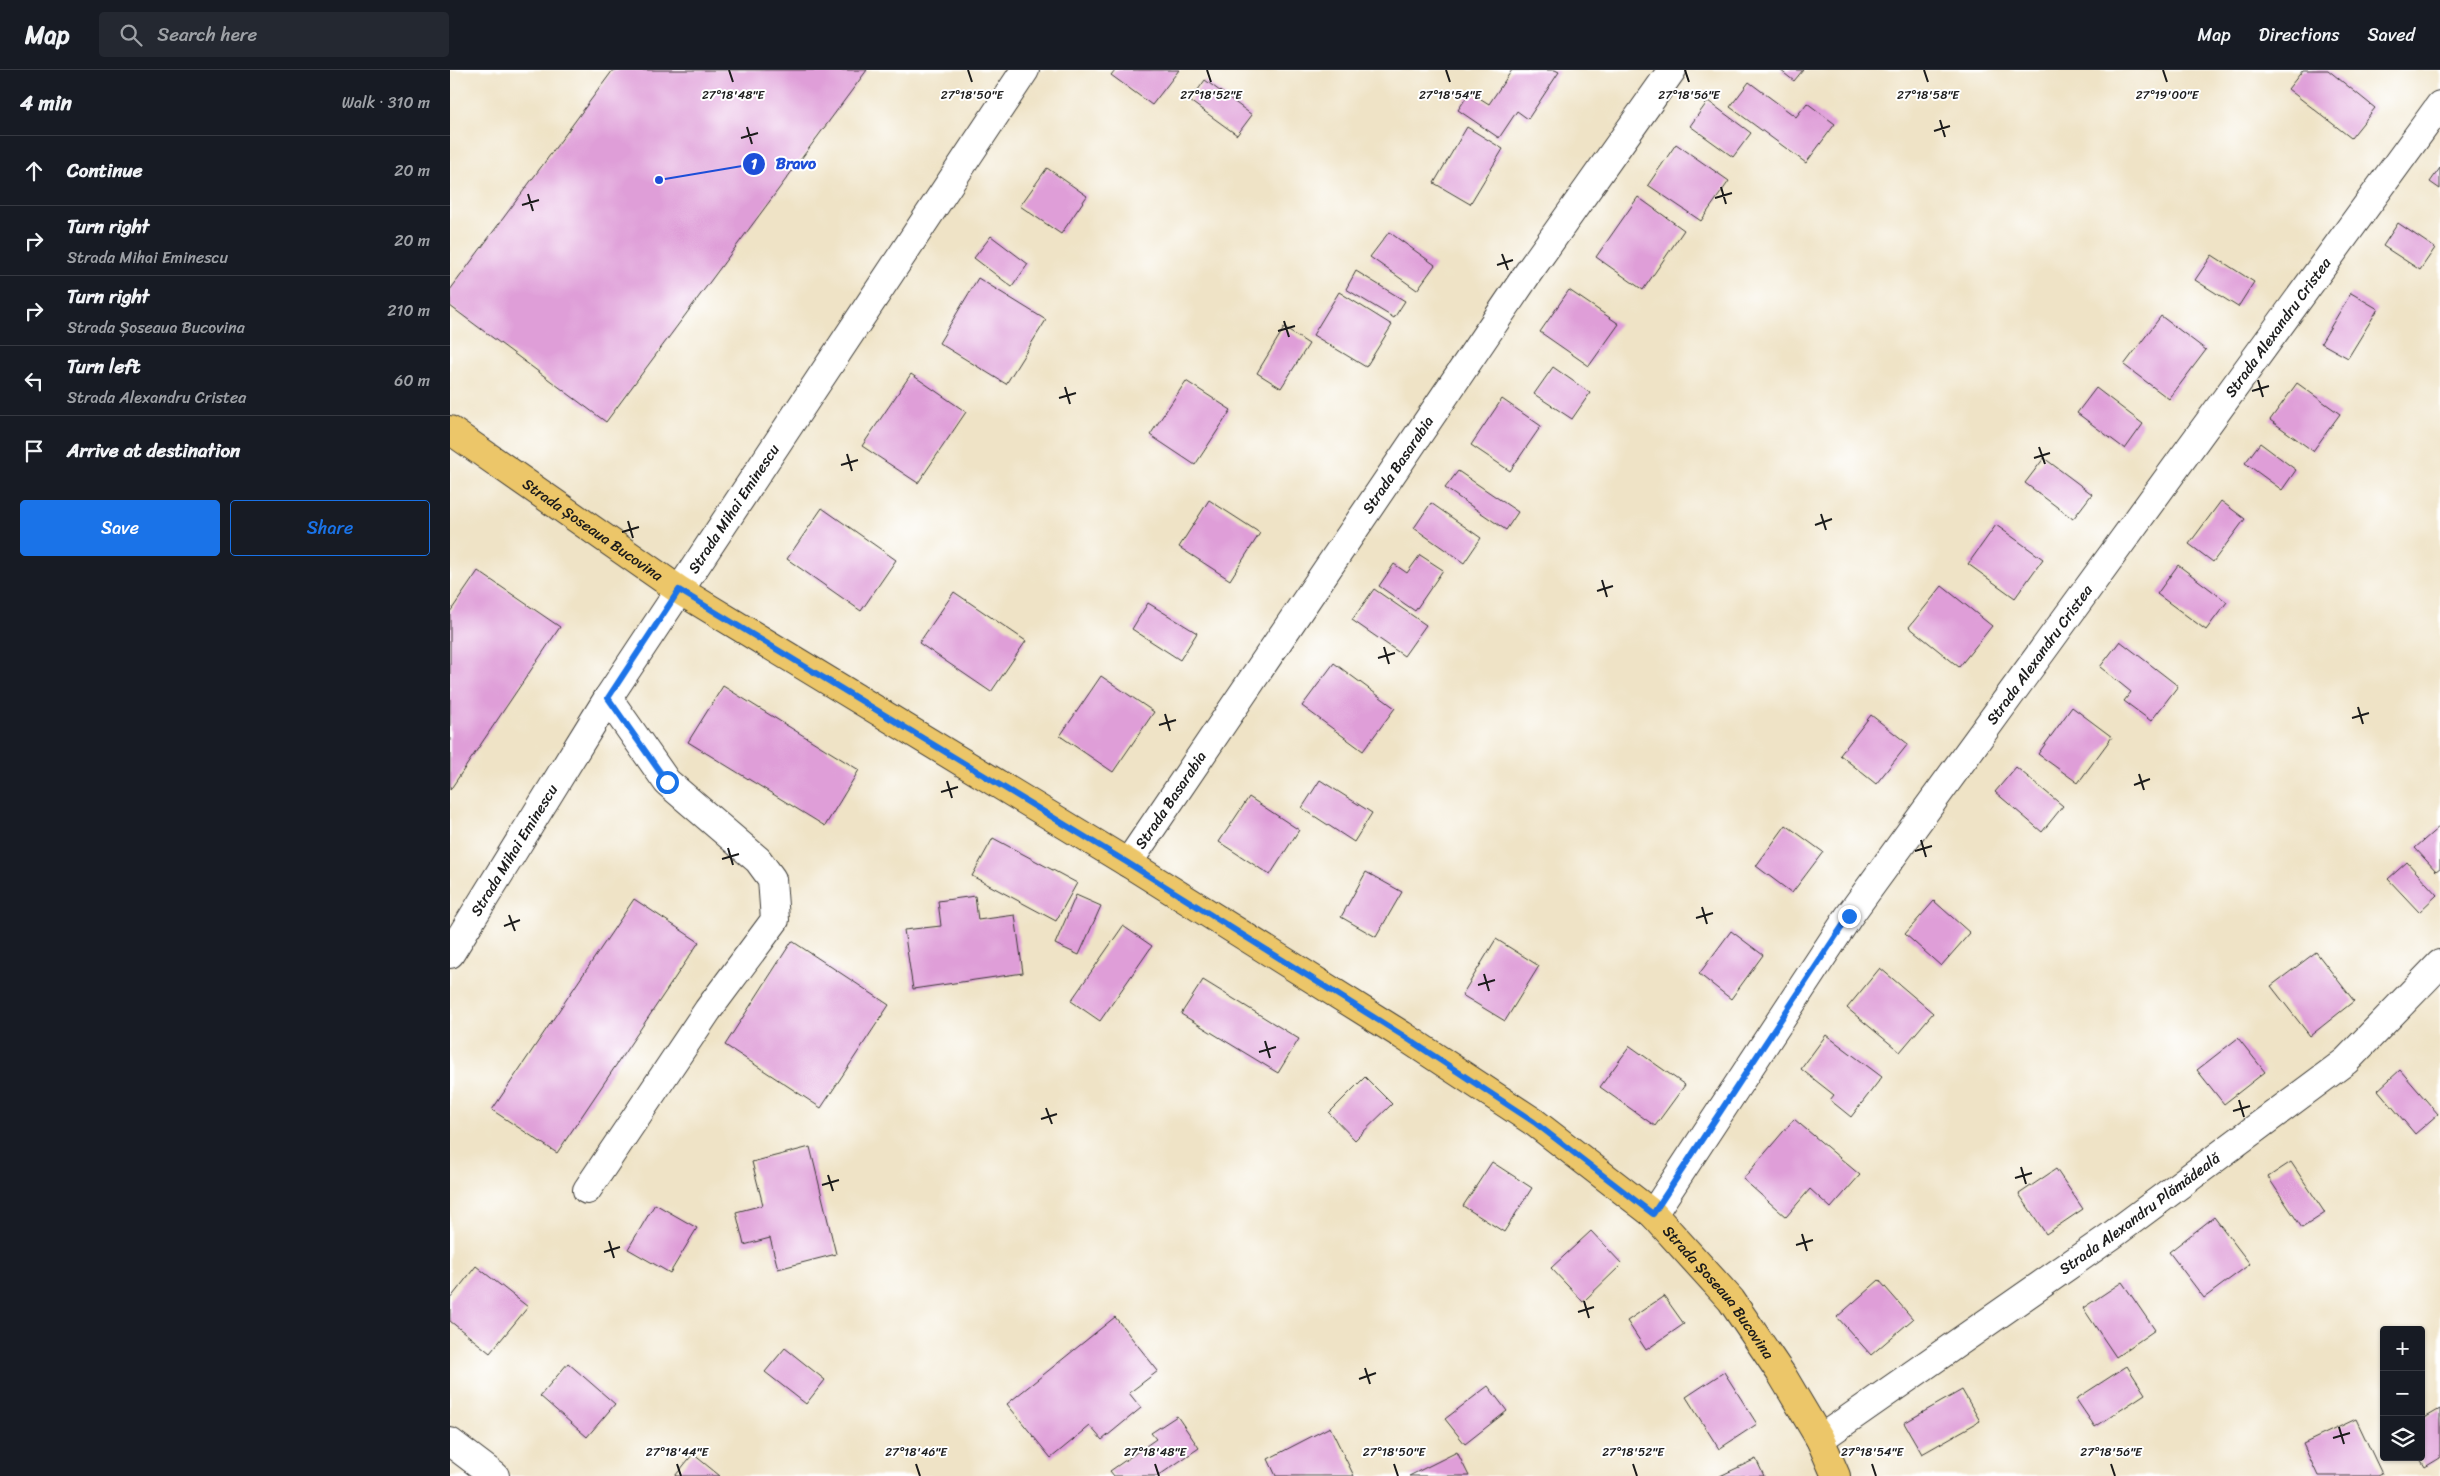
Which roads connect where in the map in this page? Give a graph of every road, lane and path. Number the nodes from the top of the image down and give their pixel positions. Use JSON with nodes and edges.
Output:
{"nodes":[{"id":1,"x":1025,"y":70,"type":"edge"},
{"id":2,"x":1672,"y":70,"type":"edge"},
{"id":3,"x":2440,"y":106,"type":"edge"},
{"id":4,"x":450,"y":430,"type":"edge"},
{"id":5,"x":679,"y":590,"type":"junction"},
{"id":6,"x":608,"y":698,"type":"junction"},
{"id":7,"x":1128,"y":863,"type":"junction"},
{"id":8,"x":450,"y":954,"type":"edge"},
{"id":9,"x":2440,"y":964,"type":"edge"},
{"id":10,"x":586,"y":1190,"type":"dead end"},
{"id":11,"x":1653,"y":1214,"type":"junction"},
{"id":12,"x":1820,"y":1439,"type":"junction"},
{"id":13,"x":450,"y":1442,"type":"edge"},
{"id":14,"x":495,"y":1476,"type":"edge"},
{"id":15,"x":1836,"y":1476,"type":"edge"}],
"edges":[{"from":1,"to":5,"type":"street","name":"Strada Mihai Eminescu"},
{"from":2,"to":7,"type":"street","name":"Strada Basarabia"},
{"from":3,"to":11,"type":"street","name":"Strada Alexandru Cristea"},
{"from":4,"to":5,"type":"main road","name":"Strada Șoseaua Bucovina"},
{"from":5,"to":6,"type":"street","name":"Strada Mihai Eminescu"},
{"from":5,"to":7,"type":"main road","name":"Strada Șoseaua Bucovina"},
{"from":6,"to":8,"type":"street","name":"Strada Mihai Eminescu"},
{"from":6,"to":10,"type":"street"},
{"from":7,"to":11,"type":"main road","name":"Strada Șoseaua Bucovina"},
{"from":9,"to":12,"type":"street","name":"Strada Alexandru Plămădeală"},
{"from":11,"to":12,"type":"main road","name":"Strada Șoseaua Bucovina"},
{"from":12,"to":15,"type":"main road","name":"Strada Șoseaua Bucovina"},
{"from":13,"to":14,"type":"street"}]}
